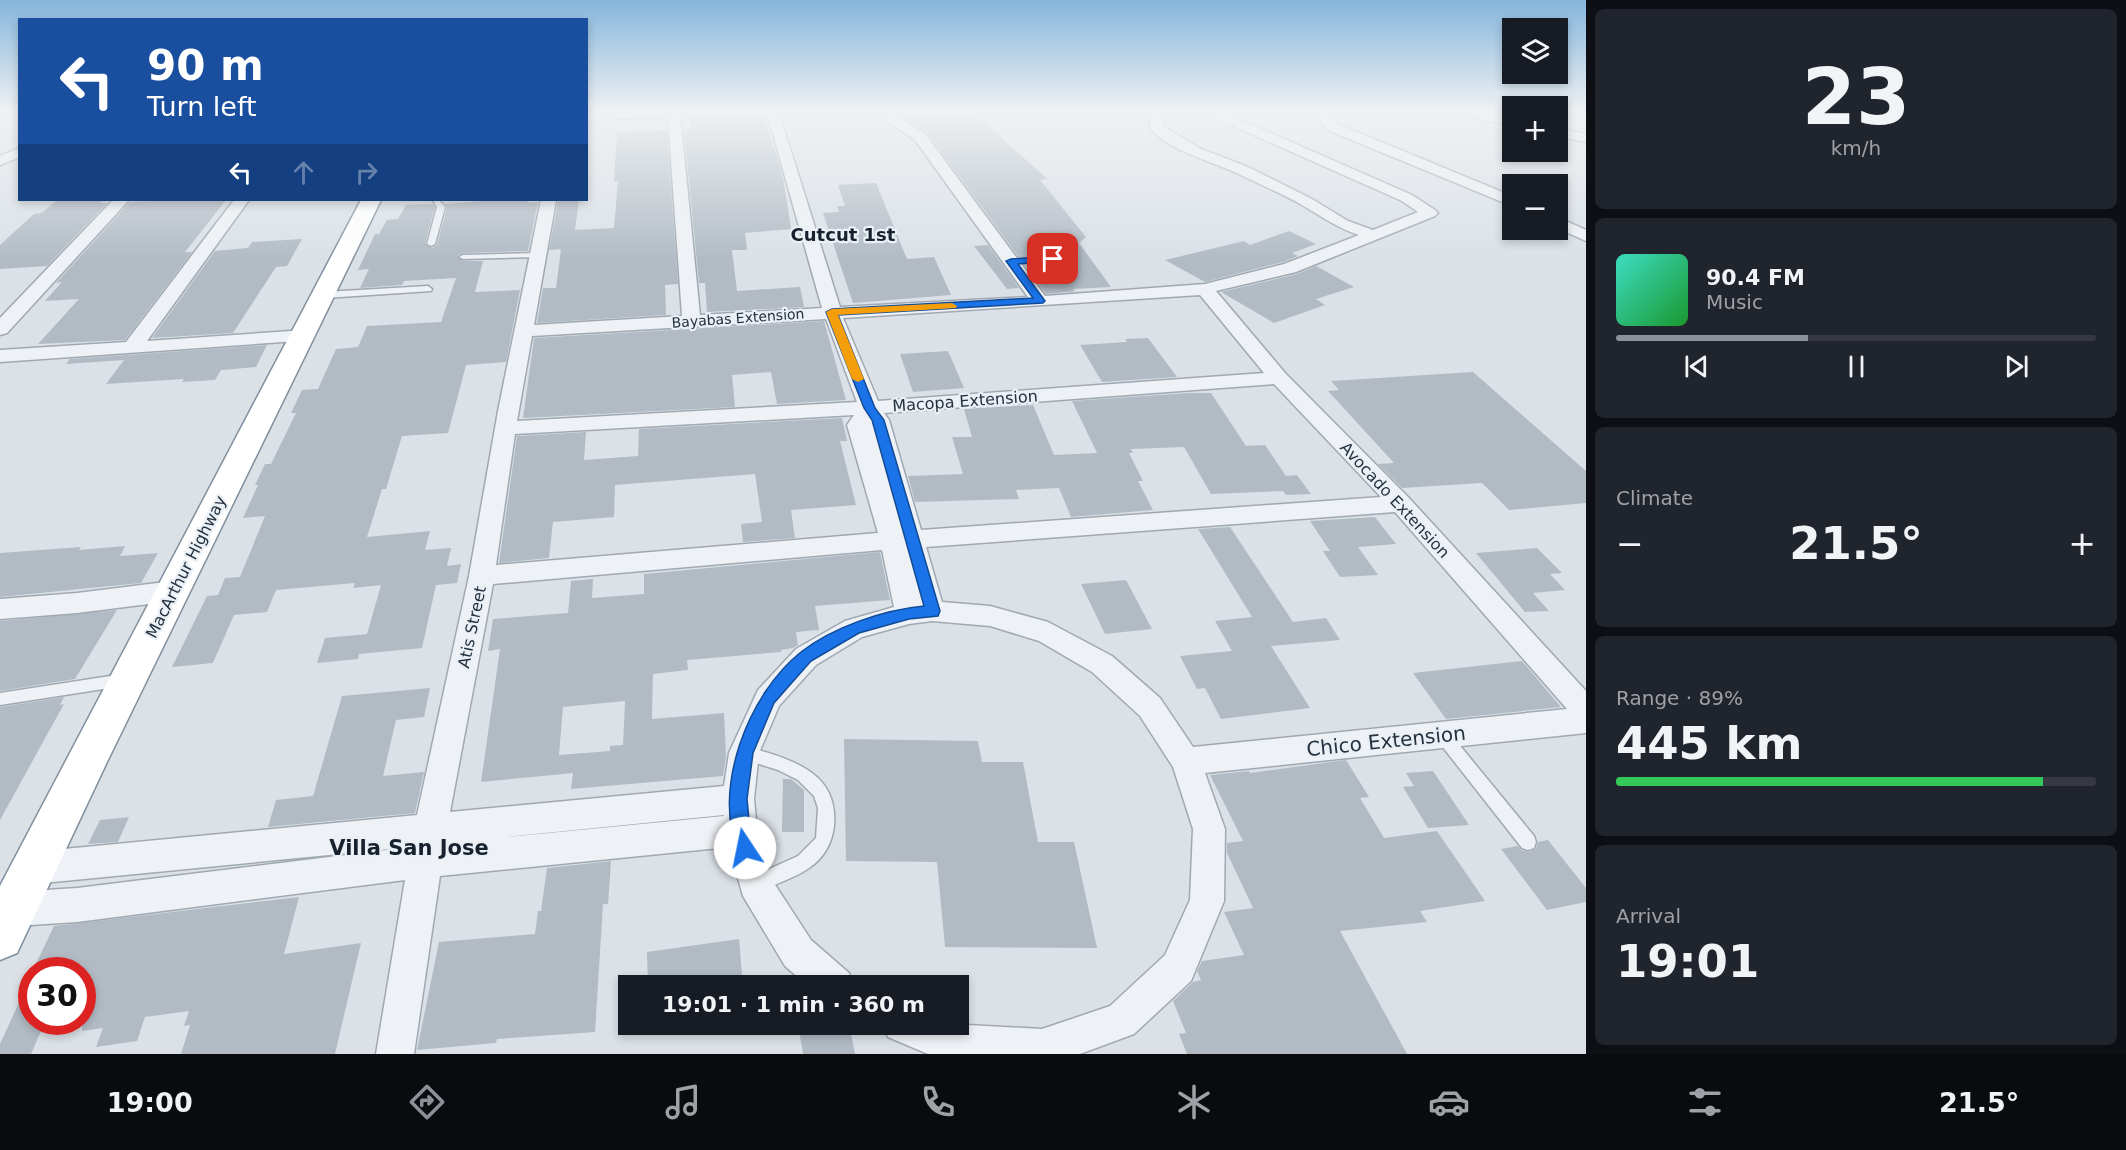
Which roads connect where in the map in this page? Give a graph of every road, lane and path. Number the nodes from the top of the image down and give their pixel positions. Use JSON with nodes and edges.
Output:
{"nodes":[{"id":1,"x":678,"y":162,"type":"edge"},
{"id":2,"x":788,"y":162,"type":"edge"},
{"id":3,"x":938,"y":162,"type":"edge"},
{"id":4,"x":1223,"y":162,"type":"edge"},
{"id":5,"x":1335,"y":162,"type":"edge"},
{"id":6,"x":1418,"y":162,"type":"edge"},
{"id":7,"x":1502,"y":197,"type":"edge"},
{"id":8,"x":120,"y":201,"type":"edge"},
{"id":9,"x":240,"y":201,"type":"edge"},
{"id":10,"x":371,"y":201,"type":"edge"},
{"id":11,"x":437,"y":201,"type":"edge"},
{"id":12,"x":548,"y":201,"type":"edge"},
{"id":13,"x":1342,"y":224,"type":"junction"},
{"id":14,"x":1568,"y":227,"type":"edge"},
{"id":15,"x":1373,"y":235,"type":"junction"},
{"id":16,"x":1586,"y":236,"type":"edge"},
{"id":17,"x":1355,"y":242,"type":"junction"},
{"id":18,"x":431,"y":244,"type":"dead end"},
{"id":19,"x":538,"y":255,"type":"junction"},
{"id":20,"x":463,"y":257,"type":"dead end"},
{"id":21,"x":1053,"y":259,"type":"dead end"},
{"id":22,"x":1011,"y":261,"type":"junction"},
{"id":23,"x":428,"y":289,"type":"dead end"},
{"id":24,"x":1205,"y":289,"type":"junction"},
{"id":25,"x":325,"y":295,"type":"junction"},
{"id":26,"x":1040,"y":301,"type":"junction"},
{"id":27,"x":832,"y":312,"type":"junction"},
{"id":28,"x":692,"y":321,"type":"junction"},
{"id":29,"x":0,"y":328,"type":"edge"},
{"id":30,"x":524,"y":332,"type":"junction"},
{"id":31,"x":305,"y":336,"type":"junction"},
{"id":32,"x":134,"y":346,"type":"junction"},
{"id":33,"x":0,"y":356,"type":"edge"},
{"id":34,"x":1279,"y":378,"type":"junction"},
{"id":35,"x":870,"y":408,"type":"junction"},
{"id":36,"x":506,"y":428,"type":"junction"},
{"id":37,"x":1401,"y":504,"type":"junction"},
{"id":38,"x":901,"y":540,"type":"junction"},
{"id":39,"x":482,"y":576,"type":"junction"},
{"id":40,"x":172,"y":591,"type":"junction"},
{"id":41,"x":0,"y":609,"type":"edge"},
{"id":42,"x":921,"y":612,"type":"junction"},
{"id":43,"x":130,"y":679,"type":"junction"},
{"id":44,"x":0,"y":699,"type":"edge"},
{"id":45,"x":1586,"y":711,"type":"edge"},
{"id":46,"x":1586,"y":720,"type":"edge"},
{"id":47,"x":1443,"y":735,"type":"junction"},
{"id":48,"x":744,"y":753,"type":"junction"},
{"id":49,"x":1186,"y":761,"type":"junction"},
{"id":50,"x":739,"y":815,"type":"junction"},
{"id":51,"x":1528,"y":842,"type":"dead end"},
{"id":52,"x":428,"y":846,"type":"junction"},
{"id":53,"x":33,"y":868,"type":"junction"},
{"id":54,"x":755,"y":884,"type":"junction"},
{"id":55,"x":4,"y":918,"type":"edge"},
{"id":56,"x":823,"y":975,"type":"edge"},
{"id":57,"x":927,"y":1035,"type":"edge"},
{"id":58,"x":1043,"y":1051,"type":"edge"},
{"id":59,"x":394,"y":1054,"type":"edge"}],
"edges":[{"from":1,"to":28,"type":"street"},
{"from":2,"to":27,"type":"street"},
{"from":3,"to":22,"type":"street"},
{"from":4,"to":13,"type":"street"},
{"from":5,"to":15,"type":"street","name":"Bayabas Extension"},
{"from":6,"to":7,"type":"street"},
{"from":8,"to":29,"type":"street"},
{"from":9,"to":32,"type":"street"},
{"from":10,"to":25,"type":"highway","name":"MacArthur Highway"},
{"from":11,"to":18,"type":"lane"},
{"from":12,"to":19,"type":"street","name":"Atis Street"},
{"from":13,"to":15,"type":"street"},
{"from":13,"to":17,"type":"street"},
{"from":14,"to":16,"type":"street"},
{"from":15,"to":17,"type":"street","name":"Bayabas Extension"},
{"from":17,"to":24,"type":"street","name":"Bayabas Extension"},
{"from":19,"to":20,"type":"lane"},
{"from":19,"to":30,"type":"street","name":"Atis Street"},
{"from":21,"to":22,"type":"lane"},
{"from":22,"to":26,"type":"street"},
{"from":23,"to":25,"type":"lane"},
{"from":24,"to":26,"type":"street","name":"Bayabas Extension"},
{"from":24,"to":34,"type":"street","name":"Avocado Extension"},
{"from":25,"to":31,"type":"highway","name":"MacArthur Highway"},
{"from":26,"to":27,"type":"street","name":"Bayabas Extension"},
{"from":27,"to":28,"type":"street","name":"Bayabas Extension"},
{"from":27,"to":35,"type":"street"},
{"from":28,"to":30,"type":"street","name":"Bayabas Extension"},
{"from":30,"to":36,"type":"street","name":"Atis Street"},
{"from":31,"to":32,"type":"street"},
{"from":31,"to":40,"type":"highway","name":"MacArthur Highway"},
{"from":32,"to":33,"type":"street"},
{"from":34,"to":35,"type":"street","name":"Macopa Extension"},
{"from":34,"to":37,"type":"street","name":"Avocado Extension"},
{"from":35,"to":36,"type":"street","name":"Macopa Extension"},
{"from":35,"to":38,"type":"street"},
{"from":36,"to":39,"type":"street","name":"Atis Street"},
{"from":37,"to":38,"type":"street"},
{"from":37,"to":45,"type":"street","name":"Avocado Extension"},
{"from":38,"to":39,"type":"street"},
{"from":38,"to":42,"type":"street"},
{"from":39,"to":52,"type":"street","name":"Atis Street"},
{"from":40,"to":41,"type":"street"},
{"from":40,"to":43,"type":"highway","name":"MacArthur Highway"},
{"from":42,"to":48,"type":"street"},
{"from":42,"to":49,"type":"street"},
{"from":43,"to":44,"type":"lane"},
{"from":43,"to":53,"type":"highway","name":"MacArthur Highway"},
{"from":46,"to":47,"type":"street","name":"Chico Extension"},
{"from":47,"to":49,"type":"street","name":"Chico Extension"},
{"from":47,"to":51,"type":"lane"},
{"from":48,"to":50,"type":"street"},
{"from":48,"to":54,"type":"lane"},
{"from":49,"to":58,"type":"street"},
{"from":50,"to":52,"type":"street"},
{"from":50,"to":54,"type":"street"},
{"from":52,"to":53,"type":"street"},
{"from":52,"to":55,"type":"street"},
{"from":52,"to":59,"type":"street","name":"Atis Street"},
{"from":53,"to":55,"type":"highway","name":"MacArthur Highway"},
{"from":54,"to":56,"type":"street"},
{"from":57,"to":58,"type":"street"}]}
